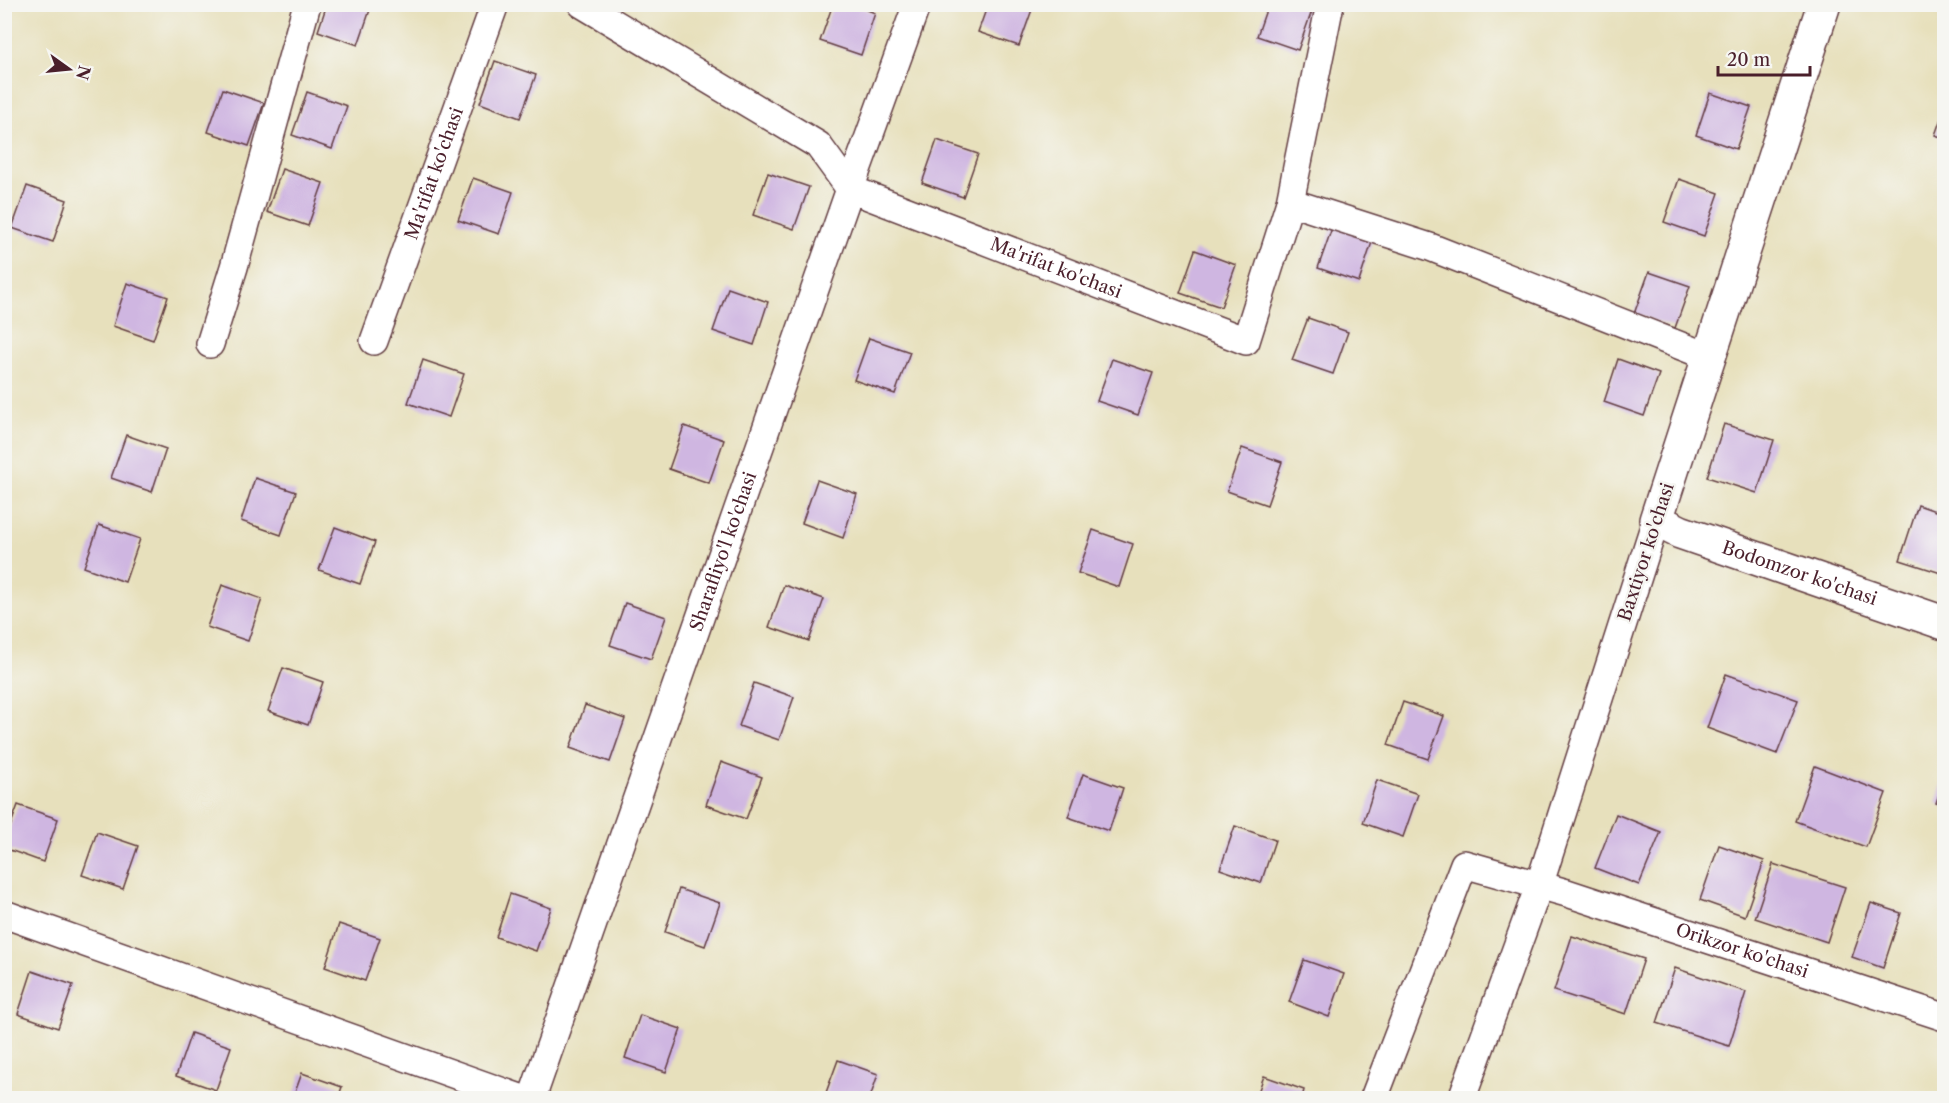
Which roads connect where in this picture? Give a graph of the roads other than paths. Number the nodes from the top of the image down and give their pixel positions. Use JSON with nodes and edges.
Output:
{"nodes":[{"id":1,"x":307,"y":4,"type":"edge"},
{"id":2,"x":495,"y":4,"type":"edge"},
{"id":3,"x":582,"y":4,"type":"edge"},
{"id":4,"x":917,"y":4,"type":"edge"},
{"id":5,"x":1329,"y":4,"type":"edge"},
{"id":6,"x":1824,"y":4,"type":"edge"},
{"id":7,"x":850,"y":189,"type":"junction"},
{"id":8,"x":1290,"y":202,"type":"junction"},
{"id":9,"x":374,"y":341,"type":"dead end"},
{"id":10,"x":210,"y":344,"type":"dead end"},
{"id":11,"x":1708,"y":357,"type":"junction"},
{"id":12,"x":1656,"y":520,"type":"junction"},
{"id":13,"x":1944,"y":623,"type":"edge"},
{"id":14,"x":1539,"y":886,"type":"junction"},
{"id":15,"x":4,"y":914,"type":"edge"},
{"id":16,"x":1944,"y":1017,"type":"edge"},
{"id":17,"x":520,"y":1098,"type":"edge"},
{"id":18,"x":532,"y":1098,"type":"edge"},
{"id":19,"x":1374,"y":1098,"type":"edge"},
{"id":20,"x":1462,"y":1098,"type":"edge"}],
"edges":[{"from":1,"to":10,"type":"street"},
{"from":2,"to":9,"type":"street","name":"Ma'rifat ko'chasi"},
{"from":3,"to":7,"type":"street"},
{"from":4,"to":7,"type":"street","name":"Sharafliyo'l ko'chasi"},
{"from":5,"to":8,"type":"street","name":"Ma'rifat ko'chasi"},
{"from":6,"to":11,"type":"street","name":"Baxtiyor ko'chasi"},
{"from":7,"to":8,"type":"street","name":"Ma'rifat ko'chasi"},
{"from":7,"to":18,"type":"street","name":"Sharafliyo'l ko'chasi"},
{"from":8,"to":11,"type":"street"},
{"from":11,"to":12,"type":"street","name":"Baxtiyor ko'chasi"},
{"from":12,"to":13,"type":"street","name":"Bodomzor ko'chasi"},
{"from":12,"to":14,"type":"street","name":"Baxtiyor ko'chasi"},
{"from":14,"to":16,"type":"street","name":"Orikzor ko'chasi"},
{"from":14,"to":19,"type":"street","name":"Orikzor ko'chasi"},
{"from":14,"to":20,"type":"street","name":"Baxtiyor ko'chasi"},
{"from":15,"to":17,"type":"street"}]}
